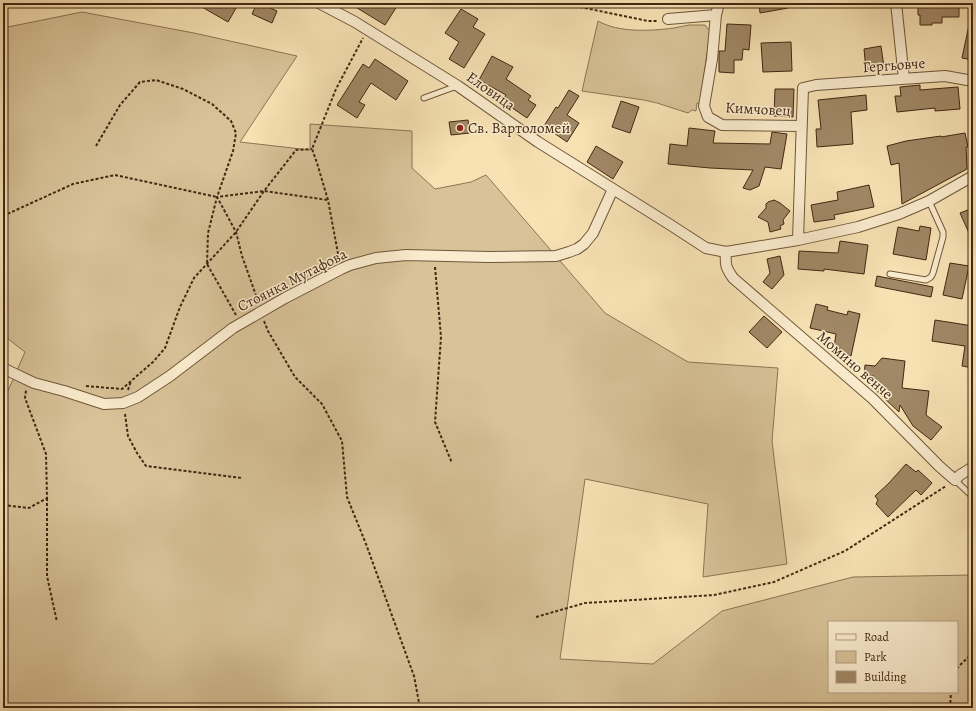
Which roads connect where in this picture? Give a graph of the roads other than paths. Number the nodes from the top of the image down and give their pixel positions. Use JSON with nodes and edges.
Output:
{"nodes":[{"id":1,"x":319,"y":3,"type":"edge"},
{"id":2,"x":718,"y":3,"type":"edge"},
{"id":3,"x":896,"y":3,"type":"edge"},
{"id":4,"x":716,"y":15,"type":"junction"},
{"id":5,"x":668,"y":20,"type":"road end"},
{"id":6,"x":904,"y":79,"type":"junction"},
{"id":7,"x":973,"y":81,"type":"edge"},
{"id":8,"x":458,"y":86,"type":"junction"},
{"id":9,"x":424,"y":98,"type":"dead end"},
{"id":10,"x":802,"y":126,"type":"junction"},
{"id":11,"x":973,"y":176,"type":"edge"},
{"id":12,"x":613,"y":189,"type":"junction"},
{"id":13,"x":930,"y":201,"type":"junction"},
{"id":14,"x":798,"y":240,"type":"junction"},
{"id":15,"x":726,"y":252,"type":"junction"},
{"id":16,"x":890,"y":274,"type":"dead end"},
{"id":17,"x":3,"y":368,"type":"edge"},
{"id":18,"x":973,"y":466,"type":"edge"},
{"id":19,"x":955,"y":480,"type":"junction"},
{"id":20,"x":973,"y":497,"type":"edge"}],
"edges":[{"from":1,"to":8,"type":"street","name":"Еловица"},
{"from":2,"to":4,"type":"street","name":"Кимчовец"},
{"from":3,"to":6,"type":"street"},
{"from":4,"to":5,"type":"street"},
{"from":4,"to":10,"type":"street","name":"Кимчовец"},
{"from":6,"to":7,"type":"street","name":"Гергьовче"},
{"from":6,"to":10,"type":"street","name":"Гергьовче"},
{"from":8,"to":9,"type":"lane"},
{"from":8,"to":12,"type":"street","name":"Еловица"},
{"from":10,"to":14,"type":"street","name":"Кимчовец"},
{"from":11,"to":13,"type":"street"},
{"from":12,"to":15,"type":"street","name":"Еловица"},
{"from":12,"to":17,"type":"street","name":"Стоянка Мутафова"},
{"from":13,"to":14,"type":"street"},
{"from":13,"to":16,"type":"lane"},
{"from":14,"to":15,"type":"street"},
{"from":15,"to":19,"type":"street","name":"Момино венче"},
{"from":18,"to":19,"type":"street"},
{"from":19,"to":20,"type":"lane","name":"Момино венче"}]}
